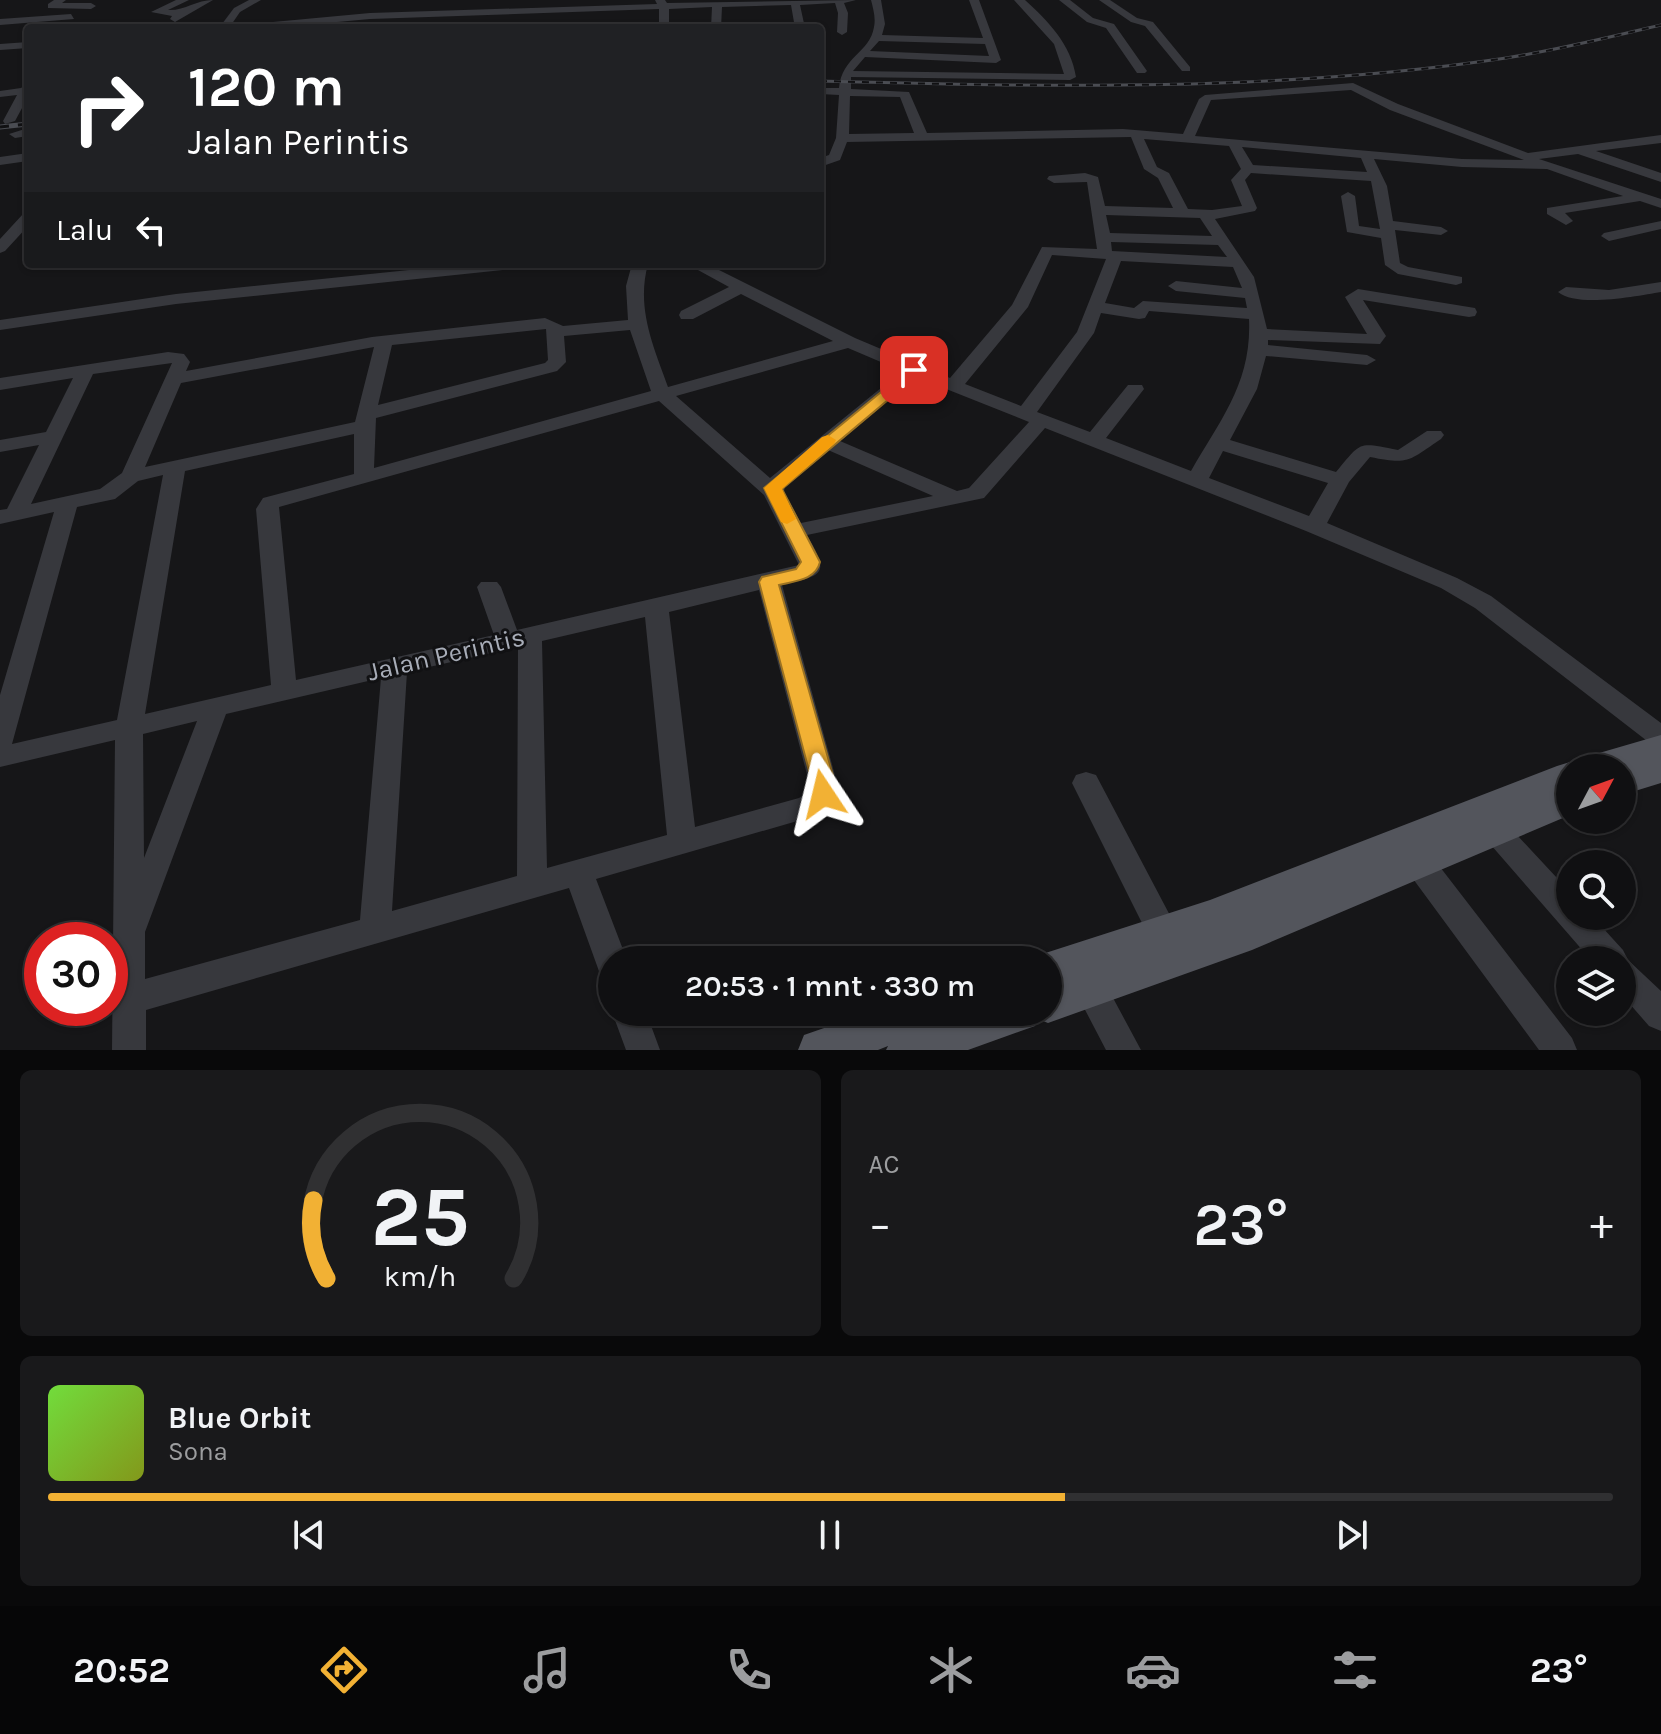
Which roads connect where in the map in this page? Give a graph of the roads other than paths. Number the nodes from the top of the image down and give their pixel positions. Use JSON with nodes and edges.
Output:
{"nodes":[{"id":1,"x":61,"y":0,"type":"edge"},
{"id":2,"x":103,"y":0,"type":"edge"},
{"id":3,"x":184,"y":0,"type":"edge"},
{"id":4,"x":208,"y":0,"type":"edge"},
{"id":5,"x":256,"y":0,"type":"edge"},
{"id":6,"x":418,"y":0,"type":"edge"},
{"id":7,"x":461,"y":0,"type":"edge"},
{"id":8,"x":518,"y":0,"type":"edge"},
{"id":9,"x":851,"y":0,"type":"edge"},
{"id":10,"x":876,"y":0,"type":"edge"},
{"id":11,"x":974,"y":0,"type":"edge"},
{"id":12,"x":1019,"y":0,"type":"edge"},
{"id":13,"x":1064,"y":0,"type":"edge"},
{"id":14,"x":1104,"y":0,"type":"edge"},
{"id":15,"x":773,"y":1,"type":"edge"},
{"id":16,"x":803,"y":1,"type":"edge"},
{"id":17,"x":839,"y":1,"type":"edge"},
{"id":18,"x":356,"y":3,"type":"dead end"},
{"id":19,"x":662,"y":3,"type":"edge"},
{"id":20,"x":622,"y":4,"type":"edge"},
{"id":21,"x":561,"y":5,"type":"edge"},
{"id":22,"x":716,"y":5,"type":"junction"},
{"id":23,"x":91,"y":6,"type":"junction"},
{"id":24,"x":493,"y":9,"type":"edge"},
{"id":25,"x":591,"y":9,"type":"junction"},
{"id":26,"x":13,"y":12,"type":"dead end"},
{"id":27,"x":448,"y":13,"type":"junction"},
{"id":28,"x":179,"y":14,"type":"junction"},
{"id":29,"x":396,"y":15,"type":"junction"},
{"id":30,"x":579,"y":16,"type":"dead end"},
{"id":31,"x":346,"y":18,"type":"junction"},
{"id":32,"x":1,"y":22,"type":"edge"},
{"id":33,"x":71,"y":22,"type":"edge"},
{"id":34,"x":170,"y":24,"type":"edge"},
{"id":35,"x":227,"y":24,"type":"edge"},
{"id":36,"x":315,"y":24,"type":"edge"},
{"id":37,"x":393,"y":24,"type":"edge"},
{"id":38,"x":446,"y":24,"type":"edge"},
{"id":39,"x":664,"y":24,"type":"edge"},
{"id":40,"x":717,"y":24,"type":"edge"},
{"id":41,"x":800,"y":24,"type":"edge"},
{"id":42,"x":880,"y":24,"type":"junction"},
{"id":43,"x":895,"y":25,"type":"dead end"},
{"id":44,"x":969,"y":28,"type":"dead end"},
{"id":45,"x":984,"y":29,"type":"junction"},
{"id":46,"x":842,"y":32,"type":"dead end"},
{"id":47,"x":876,"y":38,"type":"junction"},
{"id":48,"x":989,"y":41,"type":"junction"},
{"id":49,"x":24,"y":45,"type":"edge"},
{"id":50,"x":0,"y":47,"type":"edge"},
{"id":51,"x":862,"y":54,"type":"junction"},
{"id":52,"x":929,"y":58,"type":"junction"},
{"id":53,"x":996,"y":60,"type":"junction"},
{"id":54,"x":1186,"y":69,"type":"dead end"},
{"id":55,"x":1141,"y":71,"type":"dead end"},
{"id":56,"x":845,"y":74,"type":"junction"},
{"id":57,"x":928,"y":77,"type":"junction"},
{"id":58,"x":1002,"y":77,"type":"junction"},
{"id":59,"x":824,"y":91,"type":"edge"},
{"id":60,"x":843,"y":91,"type":"junction"},
{"id":61,"x":0,"y":94,"type":"edge"},
{"id":62,"x":24,"y":97,"type":"edge"},
{"id":63,"x":1156,"y":119,"type":"dead end"},
{"id":64,"x":17,"y":129,"type":"edge"},
{"id":65,"x":1256,"y":131,"type":"dead end"},
{"id":66,"x":1142,"y":134,"type":"junction"},
{"id":67,"x":922,"y":137,"type":"junction"},
{"id":68,"x":842,"y":138,"type":"junction"},
{"id":69,"x":1187,"y":139,"type":"junction"},
{"id":70,"x":1661,"y":139,"type":"edge"},
{"id":71,"x":1629,"y":143,"type":"junction"},
{"id":72,"x":1234,"y":144,"type":"junction"},
{"id":73,"x":1297,"y":149,"type":"junction"},
{"id":74,"x":1577,"y":150,"type":"junction"},
{"id":75,"x":824,"y":153,"type":"edge"},
{"id":76,"x":1661,"y":154,"type":"edge"},
{"id":77,"x":1366,"y":155,"type":"junction"},
{"id":78,"x":835,"y":157,"type":"junction"},
{"id":79,"x":1526,"y":157,"type":"junction"},
{"id":80,"x":24,"y":158,"type":"edge"},
{"id":81,"x":0,"y":161,"type":"edge"},
{"id":82,"x":824,"y":161,"type":"edge"},
{"id":83,"x":1553,"y":166,"type":"junction"},
{"id":84,"x":1248,"y":169,"type":"junction"},
{"id":85,"x":1376,"y":177,"type":"junction"},
{"id":86,"x":1661,"y":178,"type":"edge"},
{"id":87,"x":1054,"y":179,"type":"dead end"},
{"id":88,"x":1348,"y":196,"type":"dead end"},
{"id":89,"x":1642,"y":197,"type":"junction"},
{"id":90,"x":1661,"y":204,"type":"edge"},
{"id":91,"x":1098,"y":210,"type":"junction"},
{"id":92,"x":1183,"y":213,"type":"junction"},
{"id":93,"x":1209,"y":214,"type":"junction"},
{"id":94,"x":24,"y":221,"type":"edge"},
{"id":95,"x":1566,"y":221,"type":"dead end"},
{"id":96,"x":1661,"y":225,"type":"edge"},
{"id":97,"x":1388,"y":230,"type":"junction"},
{"id":98,"x":1441,"y":231,"type":"dead end"},
{"id":99,"x":1609,"y":236,"type":"dead end"},
{"id":100,"x":1221,"y":241,"type":"junction"},
{"id":101,"x":0,"y":248,"type":"edge"},
{"id":102,"x":1108,"y":249,"type":"junction"},
{"id":103,"x":1236,"y":262,"type":"junction"},
{"id":104,"x":442,"y":268,"type":"edge"},
{"id":105,"x":639,"y":268,"type":"edge"},
{"id":106,"x":703,"y":268,"type":"edge"},
{"id":107,"x":389,"y":271,"type":"edge"},
{"id":108,"x":1456,"y":280,"type":"dead end"},
{"id":109,"x":1176,"y":286,"type":"dead end"},
{"id":110,"x":742,"y":287,"type":"junction"},
{"id":111,"x":1661,"y":287,"type":"edge"},
{"id":112,"x":1566,"y":292,"type":"dead end"},
{"id":113,"x":1252,"y":294,"type":"junction"},
{"id":114,"x":1096,"y":307,"type":"junction"},
{"id":115,"x":1469,"y":312,"type":"dead end"},
{"id":116,"x":1256,"y":314,"type":"junction"},
{"id":117,"x":687,"y":315,"type":"dead end"},
{"id":118,"x":637,"y":324,"type":"junction"},
{"id":119,"x":0,"y":325,"type":"edge"},
{"id":120,"x":555,"y":332,"type":"junction"},
{"id":121,"x":384,"y":341,"type":"junction"},
{"id":122,"x":849,"y":342,"type":"junction"},
{"id":123,"x":1260,"y":342,"type":"junction"},
{"id":124,"x":1367,"y":360,"type":"dead end"},
{"id":125,"x":87,"y":369,"type":"junction"},
{"id":126,"x":914,"y":370,"type":"junction"},
{"id":127,"x":173,"y":379,"type":"junction"},
{"id":128,"x":0,"y":384,"type":"edge"},
{"id":129,"x":953,"y":386,"type":"junction"},
{"id":130,"x":1135,"y":389,"type":"dead end"},
{"id":131,"x":661,"y":393,"type":"junction"},
{"id":132,"x":1033,"y":418,"type":"junction"},
{"id":133,"x":366,"y":420,"type":"junction"},
{"id":134,"x":1434,"y":435,"type":"dead end"},
{"id":135,"x":53,"y":437,"type":"junction"},
{"id":136,"x":1094,"y":441,"type":"junction"},
{"id":137,"x":826,"y":442,"type":"junction"},
{"id":138,"x":1216,"y":442,"type":"junction"},
{"id":139,"x":0,"y":446,"type":"edge"},
{"id":140,"x":175,"y":466,"type":"junction"},
{"id":141,"x":131,"y":476,"type":"junction"},
{"id":142,"x":364,"y":476,"type":"junction"},
{"id":143,"x":1197,"y":480,"type":"junction"},
{"id":144,"x":1340,"y":480,"type":"junction"},
{"id":145,"x":773,"y":492,"type":"junction"},
{"id":146,"x":954,"y":497,"type":"junction"},
{"id":147,"x":67,"y":503,"type":"junction"},
{"id":148,"x":7,"y":515,"type":"edge"},
{"id":149,"x":1314,"y":526,"type":"junction"},
{"id":150,"x":794,"y":531,"type":"junction"},
{"id":151,"x":769,"y":582,"type":"junction"},
{"id":152,"x":489,"y":587,"type":"dead end"},
{"id":153,"x":656,"y":606,"type":"junction"},
{"id":154,"x":519,"y":637,"type":"junction"},
{"id":155,"x":395,"y":666,"type":"junction"},
{"id":156,"x":284,"y":691,"type":"junction"},
{"id":157,"x":216,"y":706,"type":"junction"},
{"id":158,"x":129,"y":727,"type":"junction"},
{"id":159,"x":1661,"y":737,"type":"edge"},
{"id":160,"x":0,"y":741,"type":"edge"},
{"id":161,"x":1661,"y":748,"type":"edge"},
{"id":162,"x":1636,"y":756,"type":"edge"},
{"id":163,"x":0,"y":757,"type":"edge"},
{"id":164,"x":1661,"y":769,"type":"edge"},
{"id":165,"x":1636,"y":777,"type":"edge"},
{"id":166,"x":1556,"y":781,"type":"edge"},
{"id":167,"x":1086,"y":783,"type":"dead end"},
{"id":168,"x":1556,"y":805,"type":"edge"},
{"id":169,"x":1494,"y":829,"type":"junction"},
{"id":170,"x":682,"y":841,"type":"junction"},
{"id":171,"x":1419,"y":863,"type":"junction"},
{"id":172,"x":578,"y":871,"type":"junction"},
{"id":173,"x":532,"y":884,"type":"junction"},
{"id":174,"x":1556,"y":898,"type":"edge"},
{"id":175,"x":375,"y":928,"type":"junction"},
{"id":176,"x":1585,"y":930,"type":"edge"},
{"id":177,"x":1163,"y":933,"type":"junction"},
{"id":178,"x":130,"y":936,"type":"junction"},
{"id":179,"x":605,"y":946,"type":"edge"},
{"id":180,"x":1599,"y":946,"type":"edge"},
{"id":181,"x":1071,"y":973,"type":"edge"},
{"id":182,"x":1636,"y":987,"type":"edge"},
{"id":183,"x":130,"y":999,"type":"junction"},
{"id":184,"x":1661,"y":1015,"type":"edge"},
{"id":185,"x":634,"y":1026,"type":"edge"},
{"id":186,"x":888,"y":1026,"type":"edge"},
{"id":187,"x":979,"y":1026,"type":"edge"},
{"id":188,"x":129,"y":1050,"type":"edge"},
{"id":189,"x":643,"y":1050,"type":"edge"},
{"id":190,"x":820,"y":1050,"type":"edge"},
{"id":191,"x":908,"y":1050,"type":"edge"},
{"id":192,"x":1124,"y":1050,"type":"edge"},
{"id":193,"x":1560,"y":1050,"type":"edge"}],
"edges":[{"from":1,"to":23,"type":"street"},
{"from":2,"to":23,"type":"street"},
{"from":3,"to":28,"type":"street"},
{"from":4,"to":28,"type":"street"},
{"from":5,"to":35,"type":"street"},
{"from":6,"to":29,"type":"street"},
{"from":7,"to":27,"type":"street"},
{"from":8,"to":24,"type":"street"},
{"from":9,"to":17,"type":"street"},
{"from":10,"to":42,"type":"street"},
{"from":11,"to":45,"type":"street"},
{"from":12,"to":58,"type":"street"},
{"from":13,"to":55,"type":"street"},
{"from":14,"to":54,"type":"street"},
{"from":15,"to":16,"type":"street"},
{"from":15,"to":22,"type":"street"},
{"from":16,"to":17,"type":"street"},
{"from":16,"to":41,"type":"street"},
{"from":17,"to":46,"type":"street"},
{"from":18,"to":31,"type":"street"},
{"from":19,"to":20,"type":"street"},
{"from":19,"to":22,"type":"street"},
{"from":19,"to":39,"type":"street"},
{"from":20,"to":25,"type":"street"},
{"from":21,"to":24,"type":"street"},
{"from":21,"to":25,"type":"street"},
{"from":22,"to":40,"type":"street"},
{"from":23,"to":33,"type":"street"},
{"from":24,"to":27,"type":"street"},
{"from":25,"to":30,"type":"street"},
{"from":26,"to":32,"type":"street"},
{"from":27,"to":29,"type":"street"},
{"from":27,"to":38,"type":"street"},
{"from":28,"to":34,"type":"street"},
{"from":29,"to":31,"type":"street"},
{"from":29,"to":37,"type":"street"},
{"from":31,"to":36,"type":"street"},
{"from":32,"to":33,"type":"street"},
{"from":42,"to":43,"type":"street"},
{"from":42,"to":47,"type":"street"},
{"from":44,"to":45,"type":"street"},
{"from":45,"to":48,"type":"street"},
{"from":47,"to":48,"type":"street"},
{"from":47,"to":51,"type":"street"},
{"from":48,"to":53,"type":"street"},
{"from":49,"to":50,"type":"street"},
{"from":51,"to":52,"type":"street"},
{"from":51,"to":56,"type":"street"},
{"from":52,"to":53,"type":"street"},
{"from":52,"to":57,"type":"street"},
{"from":53,"to":58,"type":"street"},
{"from":56,"to":57,"type":"street"},
{"from":56,"to":60,"type":"street"},
{"from":57,"to":58,"type":"street"},
{"from":59,"to":60,"type":"street"},
{"from":60,"to":67,"type":"street"},
{"from":60,"to":68,"type":"street"},
{"from":61,"to":62,"type":"street"},
{"from":62,"to":64,"type":"street"},
{"from":63,"to":66,"type":"street"},
{"from":65,"to":73,"type":"street"},
{"from":66,"to":67,"type":"street"},
{"from":66,"to":69,"type":"street"},
{"from":66,"to":92,"type":"street"},
{"from":67,"to":68,"type":"street"},
{"from":68,"to":78,"type":"street"},
{"from":69,"to":72,"type":"street"},
{"from":69,"to":79,"type":"street"},
{"from":70,"to":71,"type":"street"},
{"from":71,"to":74,"type":"street"},
{"from":71,"to":76,"type":"street"},
{"from":72,"to":73,"type":"street"},
{"from":72,"to":84,"type":"street"},
{"from":73,"to":77,"type":"street"},
{"from":74,"to":79,"type":"street"},
{"from":74,"to":86,"type":"street"},
{"from":75,"to":78,"type":"street"},
{"from":77,"to":83,"type":"street"},
{"from":77,"to":85,"type":"street"},
{"from":78,"to":82,"type":"street"},
{"from":79,"to":83,"type":"street"},
{"from":80,"to":81,"type":"street"},
{"from":83,"to":89,"type":"street"},
{"from":84,"to":85,"type":"street"},
{"from":84,"to":93,"type":"street"},
{"from":85,"to":97,"type":"street"},
{"from":87,"to":91,"type":"street"},
{"from":88,"to":97,"type":"street"},
{"from":89,"to":90,"type":"street"},
{"from":89,"to":95,"type":"street"},
{"from":91,"to":92,"type":"street"},
{"from":91,"to":102,"type":"street"},
{"from":92,"to":93,"type":"street"},
{"from":93,"to":100,"type":"street"},
{"from":94,"to":101,"type":"street"},
{"from":96,"to":99,"type":"street"},
{"from":97,"to":98,"type":"street"},
{"from":97,"to":108,"type":"street"},
{"from":100,"to":102,"type":"street"},
{"from":100,"to":103,"type":"street"},
{"from":102,"to":103,"type":"street"},
{"from":102,"to":114,"type":"street"},
{"from":102,"to":129,"type":"street"},
{"from":103,"to":113,"type":"street"},
{"from":104,"to":107,"type":"street"},
{"from":105,"to":118,"type":"street"},
{"from":106,"to":110,"type":"street"},
{"from":107,"to":119,"type":"street"},
{"from":109,"to":113,"type":"street"},
{"from":110,"to":117,"type":"street"},
{"from":110,"to":122,"type":"street"},
{"from":111,"to":112,"type":"street"},
{"from":113,"to":116,"type":"street"},
{"from":114,"to":116,"type":"street"},
{"from":114,"to":132,"type":"street"},
{"from":115,"to":123,"type":"street"},
{"from":116,"to":123,"type":"street"},
{"from":118,"to":120,"type":"street"},
{"from":118,"to":131,"type":"street"},
{"from":120,"to":121,"type":"street"},
{"from":120,"to":133,"type":"street"},
{"from":121,"to":127,"type":"street"},
{"from":121,"to":133,"type":"street"},
{"from":122,"to":126,"type":"street"},
{"from":122,"to":131,"type":"street"},
{"from":123,"to":124,"type":"street"},
{"from":123,"to":138,"type":"street"},
{"from":125,"to":127,"type":"street"},
{"from":125,"to":128,"type":"street"},
{"from":125,"to":135,"type":"street"},
{"from":126,"to":129,"type":"street"},
{"from":126,"to":137,"type":"street"},
{"from":127,"to":141,"type":"street"},
{"from":129,"to":132,"type":"street"},
{"from":130,"to":136,"type":"street"},
{"from":131,"to":142,"type":"street"},
{"from":131,"to":145,"type":"street"},
{"from":132,"to":136,"type":"street"},
{"from":132,"to":146,"type":"street"},
{"from":133,"to":140,"type":"street"},
{"from":133,"to":142,"type":"street"},
{"from":134,"to":144,"type":"street"},
{"from":135,"to":139,"type":"street"},
{"from":135,"to":148,"type":"street"},
{"from":136,"to":143,"type":"street"},
{"from":137,"to":145,"type":"street"},
{"from":137,"to":146,"type":"street"},
{"from":138,"to":143,"type":"street"},
{"from":138,"to":144,"type":"street"},
{"from":140,"to":141,"type":"street"},
{"from":140,"to":158,"type":"street"},
{"from":141,"to":147,"type":"street"},
{"from":142,"to":156,"type":"street"},
{"from":143,"to":149,"type":"street"},
{"from":144,"to":149,"type":"street"},
{"from":145,"to":150,"type":"street","name":"Jalan Perintis"},
{"from":146,"to":150,"type":"street"},
{"from":147,"to":148,"type":"street"},
{"from":147,"to":160,"type":"street"},
{"from":149,"to":159,"type":"street"},
{"from":150,"to":151,"type":"street","name":"Jalan Perintis"},
{"from":151,"to":153,"type":"street","name":"Jalan Perintis"},
{"from":151,"to":170,"type":"street"},
{"from":152,"to":154,"type":"street"},
{"from":153,"to":154,"type":"street","name":"Jalan Perintis"},
{"from":153,"to":170,"type":"street"},
{"from":154,"to":155,"type":"street","name":"Jalan Perintis"},
{"from":154,"to":173,"type":"street"},
{"from":155,"to":156,"type":"street","name":"Jalan Perintis"},
{"from":155,"to":175,"type":"street"},
{"from":156,"to":157,"type":"street","name":"Jalan Perintis"},
{"from":157,"to":158,"type":"street","name":"Jalan Perintis"},
{"from":157,"to":178,"type":"street"},
{"from":158,"to":163,"type":"street","name":"Jalan Perintis"},
{"from":158,"to":178,"type":"street"},
{"from":161,"to":162,"type":"main road"},
{"from":164,"to":165,"type":"main road"},
{"from":166,"to":177,"type":"main road"},
{"from":167,"to":177,"type":"street"},
{"from":168,"to":169,"type":"main road"},
{"from":169,"to":171,"type":"main road"},
{"from":169,"to":174,"type":"street"},
{"from":170,"to":172,"type":"street"},
{"from":171,"to":181,"type":"main road"},
{"from":171,"to":193,"type":"street"},
{"from":172,"to":173,"type":"street"},
{"from":172,"to":179,"type":"street"},
{"from":173,"to":175,"type":"street"},
{"from":175,"to":183,"type":"street"},
{"from":176,"to":180,"type":"street"},
{"from":177,"to":181,"type":"main road"},
{"from":178,"to":183,"type":"street"},
{"from":181,"to":192,"type":"street"},
{"from":182,"to":184,"type":"street"},
{"from":183,"to":188,"type":"street"},
{"from":185,"to":189,"type":"street"},
{"from":186,"to":190,"type":"main road"},
{"from":187,"to":191,"type":"main road"}]}
